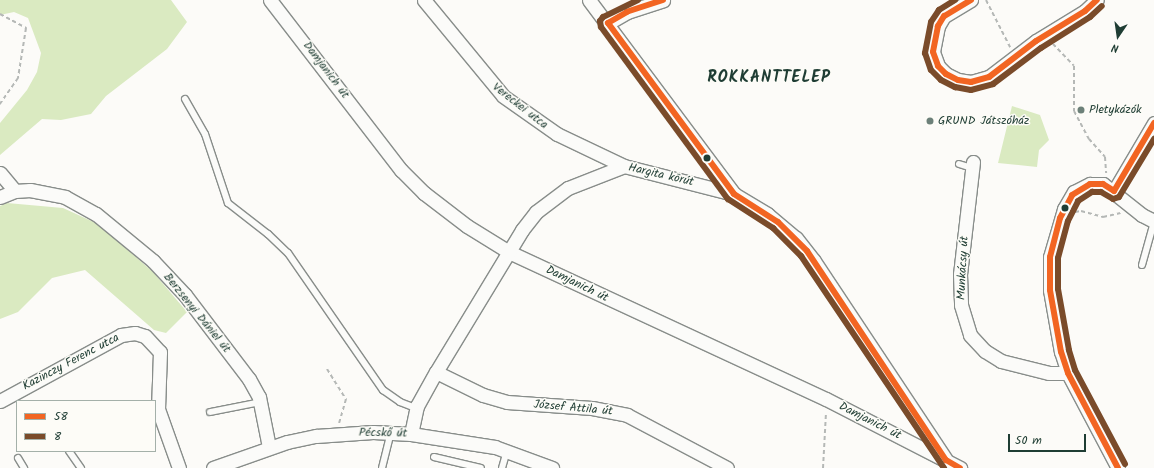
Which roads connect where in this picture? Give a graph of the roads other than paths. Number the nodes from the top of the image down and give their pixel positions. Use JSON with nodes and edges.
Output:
{"nodes":[{"id":1,"x":270,"y":0,"type":"edge"},
{"id":2,"x":424,"y":0,"type":"edge"},
{"id":3,"x":589,"y":0,"type":"edge"},
{"id":4,"x":663,"y":0,"type":"edge"},
{"id":5,"x":971,"y":0,"type":"edge"},
{"id":6,"x":1097,"y":0,"type":"edge"},
{"id":7,"x":608,"y":23,"type":"junction"},
{"id":8,"x":185,"y":99,"type":"dead end"},
{"id":9,"x":1154,"y":123,"type":"edge"},
{"id":10,"x":968,"y":165,"type":"dead end"},
{"id":11,"x":624,"y":166,"type":"junction"},
{"id":12,"x":0,"y":173,"type":"edge"},
{"id":13,"x":1111,"y":189,"type":"junction"},
{"id":14,"x":15,"y":191,"type":"junction"},
{"id":15,"x":734,"y":194,"type":"junction"},
{"id":16,"x":0,"y":197,"type":"edge"},
{"id":17,"x":1154,"y":222,"type":"edge"},
{"id":18,"x":509,"y":252,"type":"junction"},
{"id":19,"x":1142,"y":265,"type":"dead end"},
{"id":20,"x":436,"y":372,"type":"junction"},
{"id":21,"x":1068,"y":373,"type":"junction"},
{"id":22,"x":0,"y":401,"type":"edge"},
{"id":23,"x":261,"y":402,"type":"junction"},
{"id":24,"x":416,"y":408,"type":"junction"},
{"id":25,"x":210,"y":412,"type":"dead end"},
{"id":26,"x":391,"y":432,"type":"junction"},
{"id":27,"x":411,"y":434,"type":"junction"},
{"id":28,"x":269,"y":447,"type":"junction"},
{"id":29,"x":508,"y":450,"type":"junction"},
{"id":30,"x":70,"y":452,"type":"edge"},
{"id":31,"x":434,"y":457,"type":"dead end"},
{"id":32,"x":18,"y":458,"type":"dead end"},
{"id":33,"x":946,"y":460,"type":"junction"},
{"id":34,"x":543,"y":466,"type":"edge"},
{"id":35,"x":24,"y":468,"type":"edge"},
{"id":36,"x":81,"y":468,"type":"edge"},
{"id":37,"x":179,"y":468,"type":"edge"},
{"id":38,"x":213,"y":468,"type":"edge"},
{"id":39,"x":382,"y":468,"type":"edge"},
{"id":40,"x":481,"y":468,"type":"edge"},
{"id":41,"x":502,"y":468,"type":"edge"},
{"id":42,"x":727,"y":468,"type":"edge"},
{"id":43,"x":960,"y":468,"type":"edge"},
{"id":44,"x":1118,"y":468,"type":"edge"}],
"edges":[{"from":1,"to":18,"type":"street","name":"Damjanich út"},
{"from":2,"to":11,"type":"street","name":"Vereckei utca"},
{"from":3,"to":7,"type":"street"},
{"from":4,"to":7,"type":"street"},
{"from":5,"to":6,"type":"street"},
{"from":7,"to":15,"type":"street"},
{"from":8,"to":24,"type":"lane"},
{"from":9,"to":13,"type":"street"},
{"from":10,"to":21,"type":"street","name":"Munkácsy út"},
{"from":11,"to":15,"type":"street","name":"Hargita körút"},
{"from":11,"to":18,"type":"street","name":"Hargita körút"},
{"from":12,"to":14,"type":"street"},
{"from":13,"to":17,"type":"street"},
{"from":13,"to":21,"type":"street"},
{"from":14,"to":16,"type":"street","name":"Berzsenyi Dániel út"},
{"from":14,"to":23,"type":"street","name":"Berzsenyi Dániel út"},
{"from":15,"to":33,"type":"street","name":"Hargita körút"},
{"from":17,"to":19,"type":"lane"},
{"from":18,"to":20,"type":"street","name":"Hargita körút"},
{"from":18,"to":33,"type":"street","name":"Damjanich út"},
{"from":20,"to":24,"type":"street","name":"Hargita körút"},
{"from":20,"to":42,"type":"street","name":"József Attila út"},
{"from":21,"to":44,"type":"street"},
{"from":22,"to":37,"type":"street","name":"Kazinczy Ferenc utca"},
{"from":23,"to":25,"type":"lane"},
{"from":23,"to":28,"type":"street","name":"Berzsenyi Dániel út"},
{"from":24,"to":27,"type":"street","name":"Hargita körút"},
{"from":26,"to":27,"type":"street","name":"Pécskő út"},
{"from":26,"to":28,"type":"street","name":"Pécskő út"},
{"from":26,"to":39,"type":"lane"},
{"from":27,"to":29,"type":"street","name":"Pécskő út"},
{"from":28,"to":38,"type":"street","name":"Pécskő út"},
{"from":29,"to":34,"type":"street","name":"Pécskő út"},
{"from":29,"to":41,"type":"lane"},
{"from":30,"to":36,"type":"lane"},
{"from":31,"to":40,"type":"lane"},
{"from":32,"to":35,"type":"lane"},
{"from":33,"to":43,"type":"street","name":"Damjanich út"}]}
